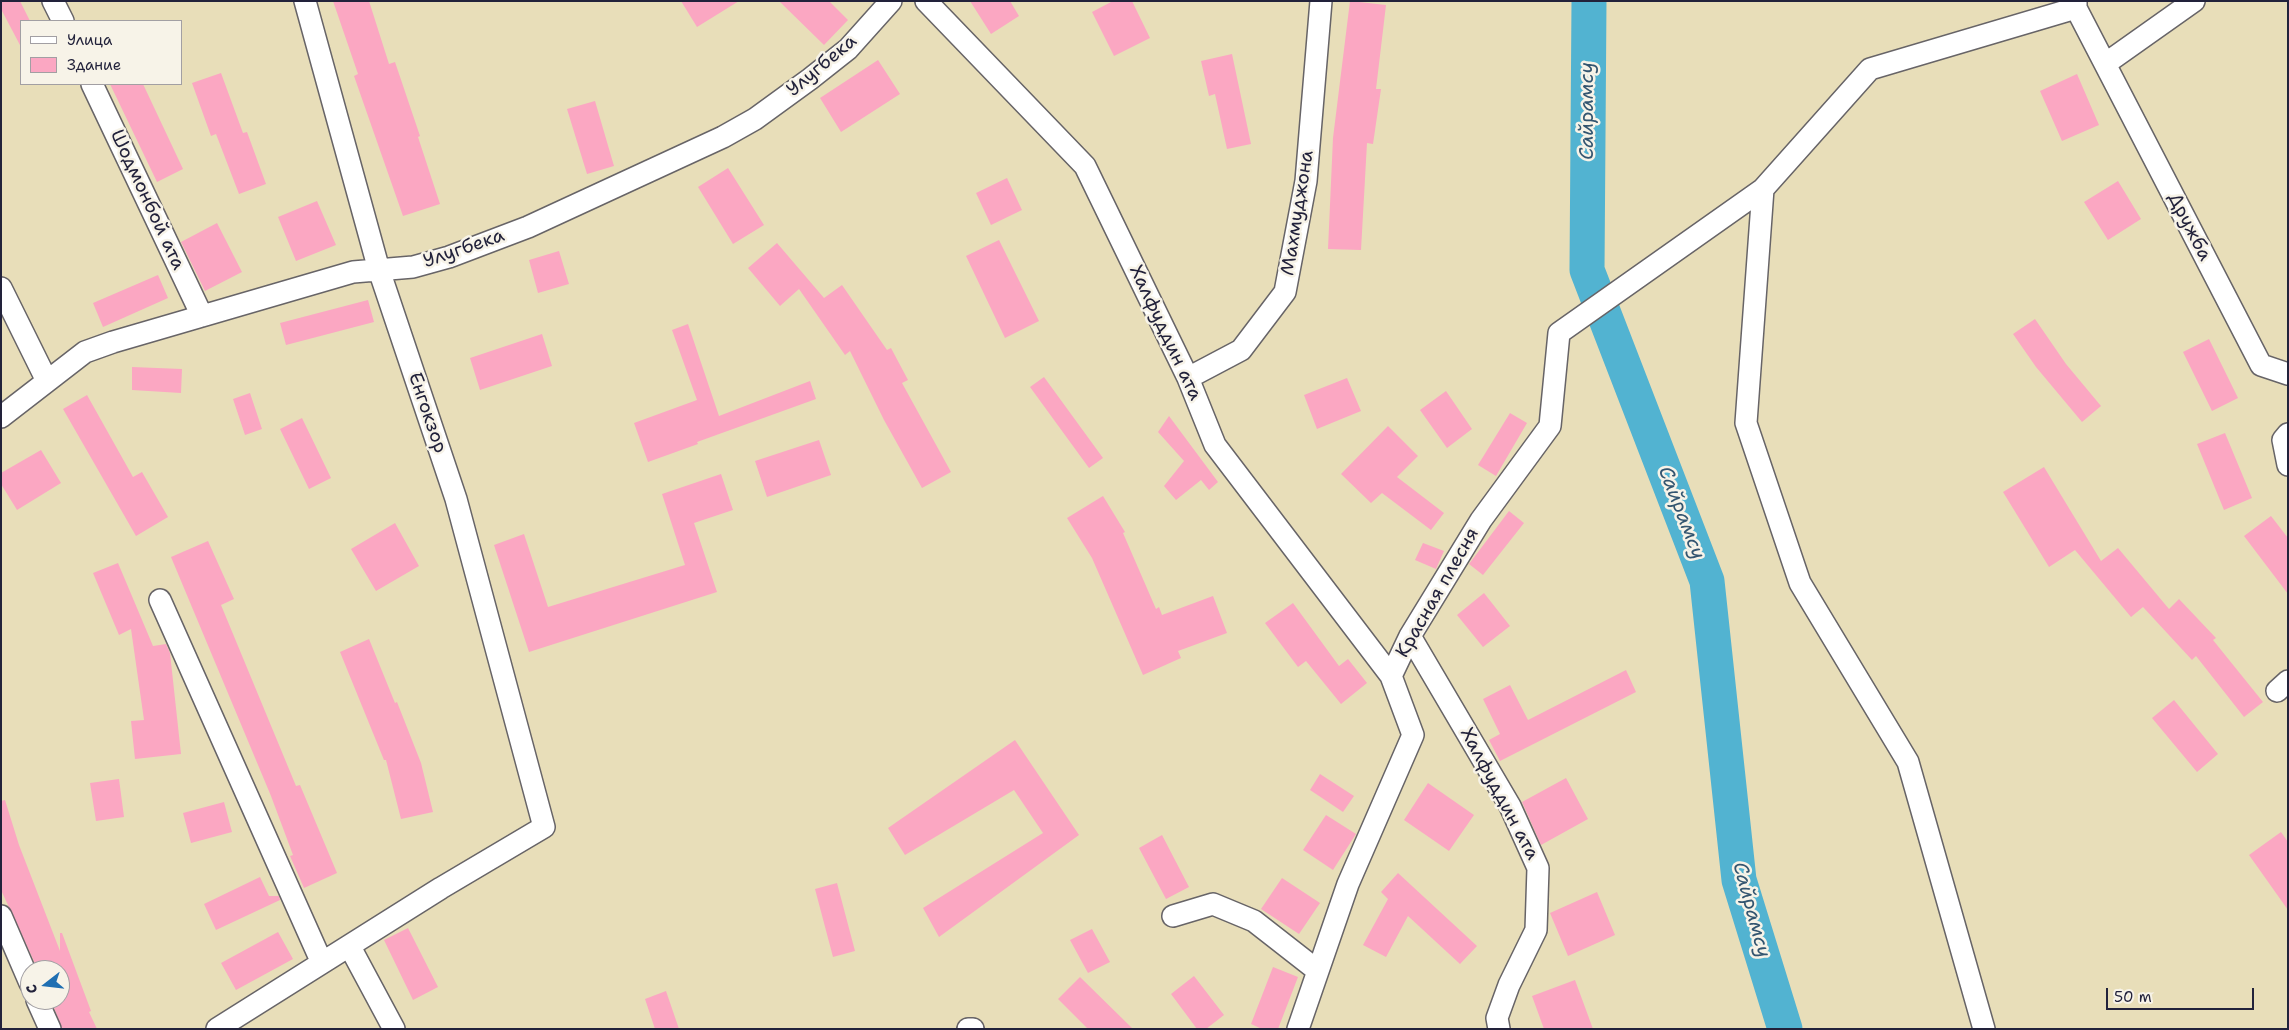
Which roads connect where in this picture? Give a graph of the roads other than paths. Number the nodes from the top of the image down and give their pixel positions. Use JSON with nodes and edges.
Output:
{"nodes":[{"id":1,"x":53,"y":1,"type":"edge"},
{"id":2,"x":305,"y":1,"type":"edge"},
{"id":3,"x":891,"y":1,"type":"edge"},
{"id":4,"x":926,"y":1,"type":"edge"},
{"id":5,"x":1321,"y":1,"type":"edge"},
{"id":6,"x":2194,"y":1,"type":"edge"},
{"id":7,"x":2076,"y":5,"type":"edge"},
{"id":8,"x":62,"y":20,"type":"edge"},
{"id":9,"x":2105,"y":64,"type":"junction"},
{"id":10,"x":92,"y":85,"type":"edge"},
{"id":11,"x":1763,"y":189,"type":"junction"},
{"id":12,"x":379,"y":270,"type":"junction"},
{"id":13,"x":1,"y":288,"type":"edge"},
{"id":14,"x":202,"y":316,"type":"junction"},
{"id":15,"x":2288,"y":374,"type":"edge"},
{"id":16,"x":1188,"y":378,"type":"junction"},
{"id":17,"x":47,"y":381,"type":"junction"},
{"id":18,"x":1,"y":417,"type":"edge"},
{"id":19,"x":2288,"y":434,"type":"edge"},
{"id":20,"x":2288,"y":466,"type":"edge"},
{"id":21,"x":160,"y":600,"type":"dead end"},
{"id":22,"x":1410,"y":636,"type":"junction"},
{"id":23,"x":1391,"y":676,"type":"junction"},
{"id":24,"x":1,"y":916,"type":"edge"},
{"id":25,"x":1173,"y":916,"type":"dead end"},
{"id":26,"x":350,"y":947,"type":"junction"},
{"id":27,"x":20,"y":960,"type":"edge"},
{"id":28,"x":322,"y":963,"type":"junction"},
{"id":29,"x":1318,"y":971,"type":"junction"},
{"id":30,"x":41,"y":1010,"type":"edge"},
{"id":31,"x":1498,"y":1023,"type":"edge"},
{"id":32,"x":50,"y":1029,"type":"edge"},
{"id":33,"x":217,"y":1029,"type":"edge"},
{"id":34,"x":394,"y":1029,"type":"edge"},
{"id":35,"x":968,"y":1029,"type":"edge"},
{"id":36,"x":974,"y":1029,"type":"edge"},
{"id":37,"x":1298,"y":1029,"type":"edge"},
{"id":38,"x":1984,"y":1029,"type":"edge"}],
"edges":[{"from":1,"to":8,"type":"street"},
{"from":2,"to":12,"type":"street","name":"Енгокзор"},
{"from":3,"to":12,"type":"street","name":"Улугбека"},
{"from":4,"to":16,"type":"street","name":"Халфуддин ата"},
{"from":5,"to":16,"type":"street","name":"Махмуджона"},
{"from":6,"to":9,"type":"street"},
{"from":7,"to":9,"type":"street","name":"Дружба"},
{"from":7,"to":11,"type":"street"},
{"from":9,"to":15,"type":"street","name":"Дружба"},
{"from":10,"to":14,"type":"street","name":"Шодмонбой ата"},
{"from":11,"to":22,"type":"street","name":"Красная плесня"},
{"from":11,"to":38,"type":"street"},
{"from":12,"to":14,"type":"street","name":"Улугбека"},
{"from":12,"to":26,"type":"street","name":"Енгокзор"},
{"from":13,"to":17,"type":"street"},
{"from":14,"to":17,"type":"street","name":"Улугбека"},
{"from":16,"to":23,"type":"street","name":"Халфуддин ата"},
{"from":17,"to":18,"type":"street","name":"Улугбека"},
{"from":19,"to":20,"type":"street"},
{"from":21,"to":28,"type":"street"},
{"from":22,"to":23,"type":"street","name":"Красная плесня"},
{"from":22,"to":31,"type":"street","name":"Халфуддин ата"},
{"from":23,"to":29,"type":"street","name":"Красная плесня"},
{"from":24,"to":27,"type":"street"},
{"from":25,"to":29,"type":"street"},
{"from":26,"to":28,"type":"street"},
{"from":26,"to":34,"type":"street"},
{"from":28,"to":33,"type":"street"},
{"from":29,"to":37,"type":"street","name":"Красная плесня"},
{"from":30,"to":32,"type":"street"},
{"from":35,"to":36,"type":"street"}]}
